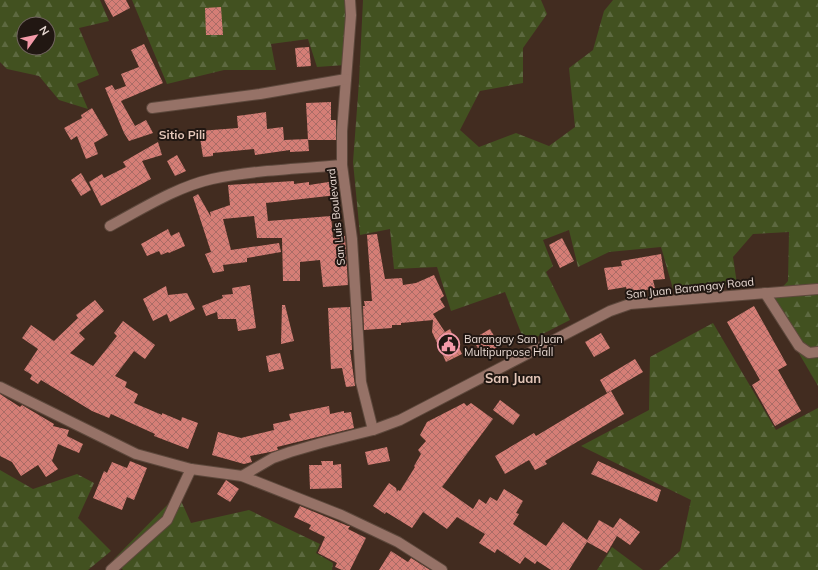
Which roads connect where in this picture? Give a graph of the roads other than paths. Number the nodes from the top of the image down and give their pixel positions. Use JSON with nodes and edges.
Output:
{"nodes":[{"id":1,"x":350,"y":0,"type":"edge"},
{"id":2,"x":346,"y":79,"type":"junction"},
{"id":3,"x":152,"y":108,"type":"dead end"},
{"id":4,"x":342,"y":165,"type":"junction"},
{"id":5,"x":110,"y":226,"type":"dead end"},
{"id":6,"x":818,"y":289,"type":"edge"},
{"id":7,"x":766,"y":293,"type":"junction"},
{"id":8,"x":818,"y":352,"type":"edge"},
{"id":9,"x":0,"y":387,"type":"edge"},
{"id":10,"x":374,"y":430,"type":"junction"},
{"id":11,"x":191,"y":469,"type":"junction"},
{"id":12,"x":242,"y":476,"type":"junction"},
{"id":13,"x":111,"y":570,"type":"edge"},
{"id":14,"x":442,"y":570,"type":"edge"}],
"edges":[{"from":1,"to":2,"type":"street","name":"San Luis Boulevard"},
{"from":2,"to":3,"type":"street"},
{"from":2,"to":4,"type":"street","name":"San Luis Boulevard"},
{"from":4,"to":5,"type":"street"},
{"from":4,"to":10,"type":"street","name":"San Luis Boulevard"},
{"from":6,"to":7,"type":"street","name":"San Juan Barangay Road"},
{"from":7,"to":8,"type":"street"},
{"from":7,"to":10,"type":"street","name":"San Juan Barangay Road"},
{"from":9,"to":11,"type":"street"},
{"from":10,"to":12,"type":"street","name":"San Juan Barangay Road"},
{"from":11,"to":12,"type":"street"},
{"from":11,"to":13,"type":"street"},
{"from":12,"to":14,"type":"street"}]}
